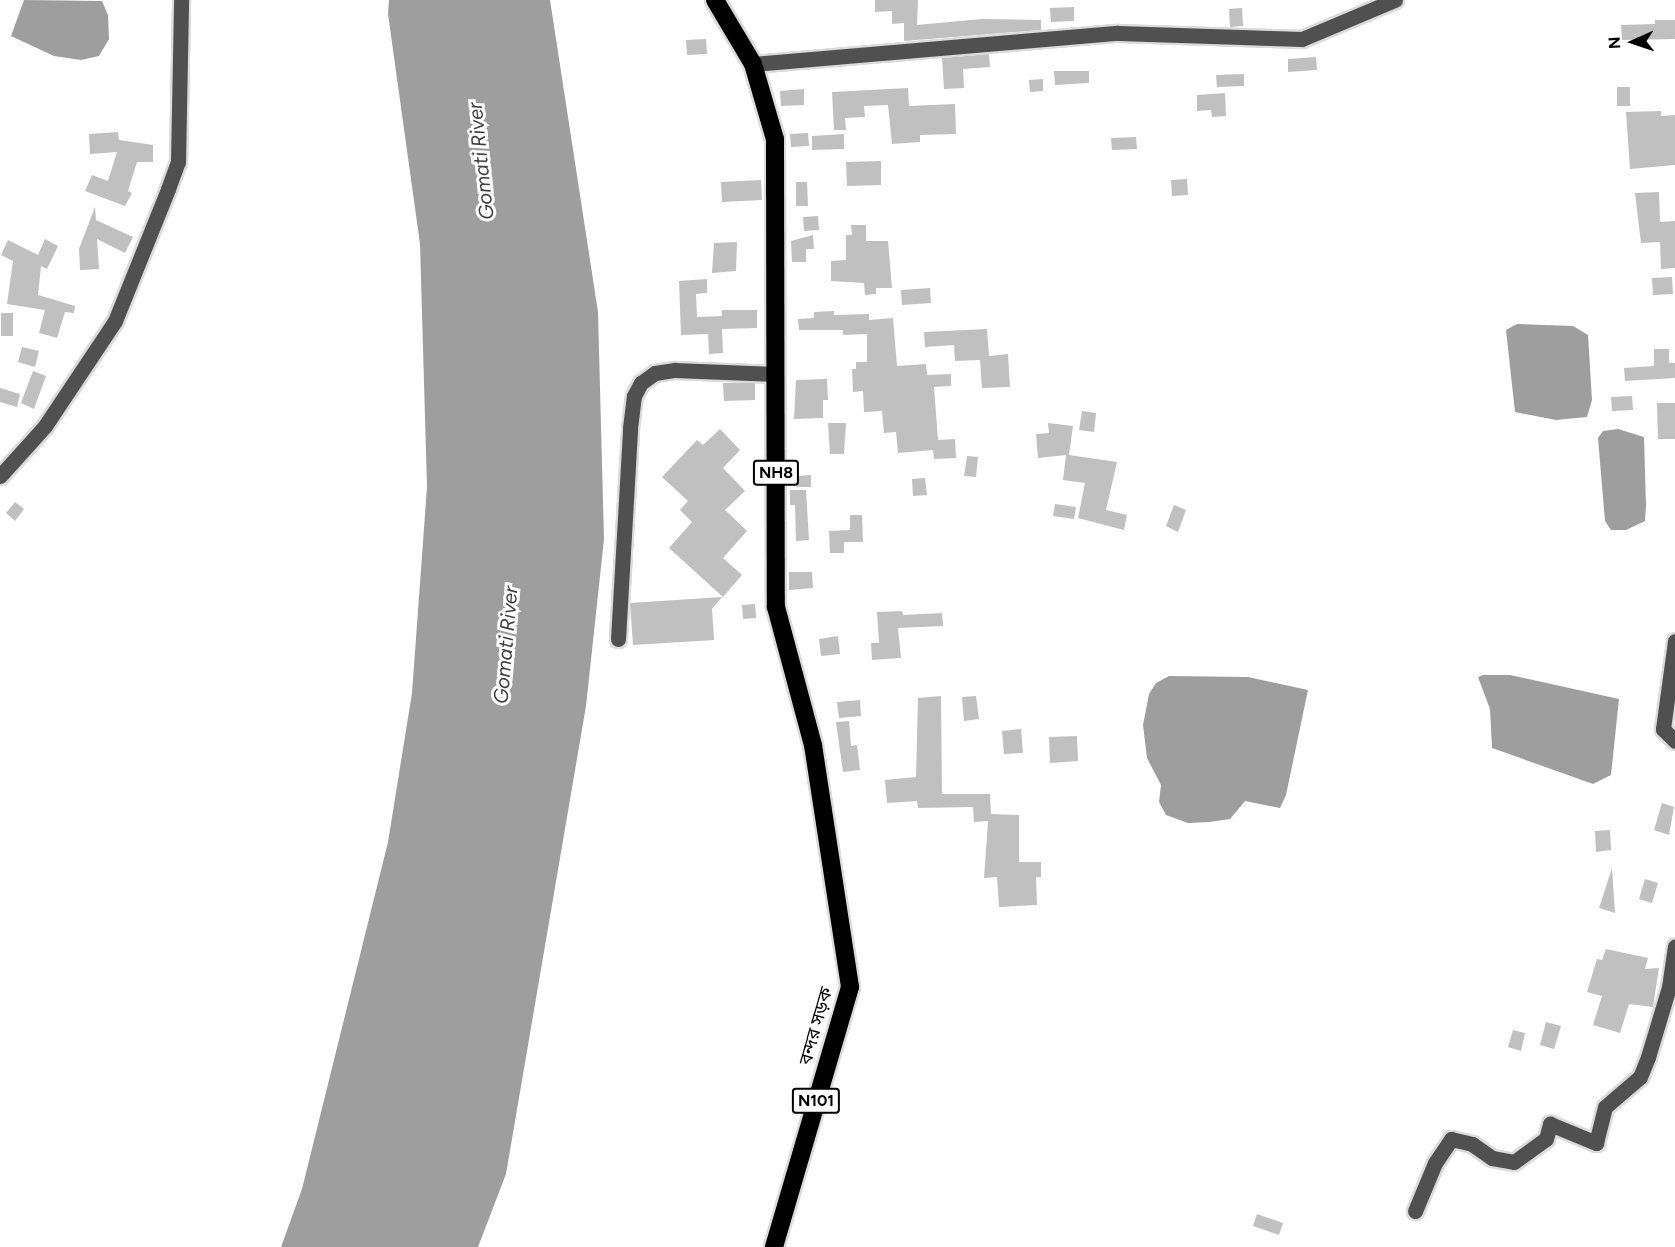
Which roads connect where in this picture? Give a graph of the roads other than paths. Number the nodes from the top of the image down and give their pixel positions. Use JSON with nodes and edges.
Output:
{"nodes":[{"id":1,"x":182,"y":0,"type":"edge"},
{"id":2,"x":715,"y":0,"type":"edge"},
{"id":3,"x":1395,"y":0,"type":"edge"},
{"id":4,"x":753,"y":64,"type":"junction"},
{"id":5,"x":776,"y":374,"type":"junction"},
{"id":6,"x":0,"y":476,"type":"edge"},
{"id":7,"x":618,"y":639,"type":"dead end"},
{"id":8,"x":1675,"y":641,"type":"edge"},
{"id":9,"x":1675,"y":741,"type":"edge"},
{"id":10,"x":1675,"y":946,"type":"edge"},
{"id":11,"x":846,"y":953,"type":"joint"},
{"id":12,"x":1672,"y":988,"type":"edge"},
{"id":13,"x":1415,"y":1211,"type":"dead end"},
{"id":14,"x":774,"y":1247,"type":"edge"}],
"edges":[{"from":1,"to":6,"type":"street"},
{"from":2,"to":4,"type":"highway","number":"NH8"},
{"from":3,"to":4,"type":"street"},
{"from":4,"to":5,"type":"highway","number":"NH8"},
{"from":5,"to":7,"type":"street"},
{"from":5,"to":11,"type":"highway","number":"NH8"},
{"from":8,"to":9,"type":"street"},
{"from":10,"to":12,"type":"street"},
{"from":11,"to":14,"type":"highway","name":"বন্দর সড়ক","number":"N101"},
{"from":12,"to":13,"type":"street"}]}
